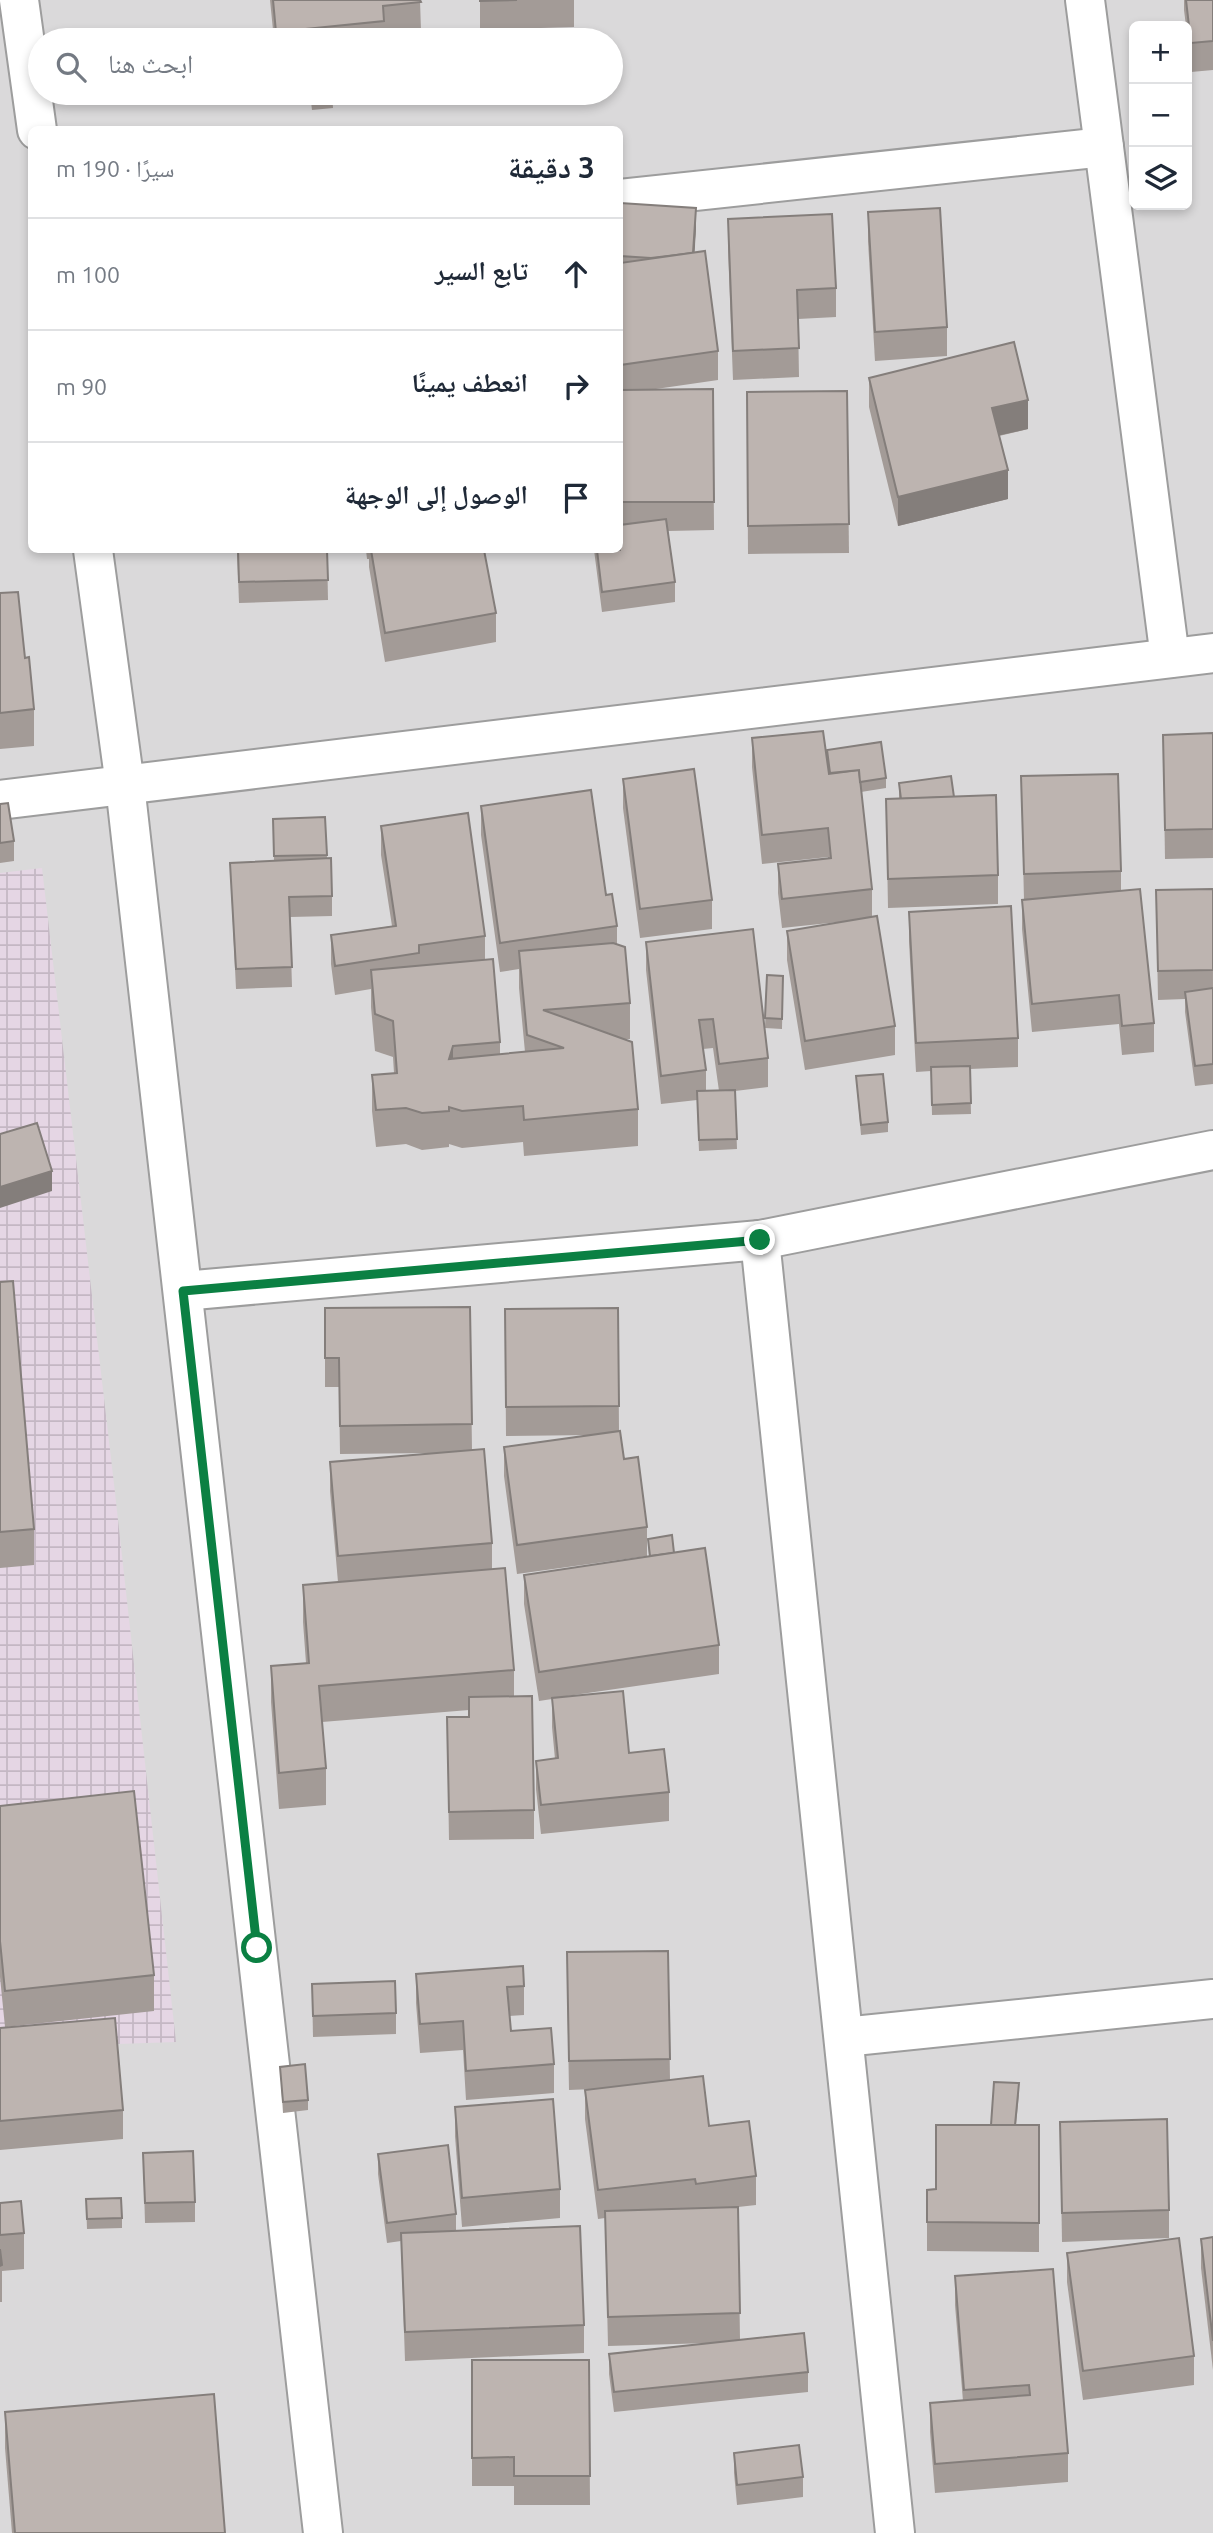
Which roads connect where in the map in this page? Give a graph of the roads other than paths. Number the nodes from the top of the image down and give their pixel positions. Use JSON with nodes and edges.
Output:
{"nodes":[{"id":1,"x":19,"y":0,"type":"edge"},
{"id":2,"x":1085,"y":0,"type":"edge"},
{"id":3,"x":28,"y":65,"type":"edge"},
{"id":4,"x":34,"y":105,"type":"edge"},
{"id":5,"x":36,"y":126,"type":"edge"},
{"id":6,"x":1104,"y":147,"type":"junction"},
{"id":7,"x":623,"y":199,"type":"edge"},
{"id":8,"x":93,"y":553,"type":"edge"},
{"id":9,"x":1213,"y":653,"type":"edge"},
{"id":10,"x":1170,"y":659,"type":"junction"},
{"id":11,"x":125,"y":785,"type":"junction"},
{"id":12,"x":0,"y":800,"type":"edge"},
{"id":13,"x":1213,"y":1150,"type":"edge"},
{"id":14,"x":760,"y":1240,"type":"junction"},
{"id":15,"x":183,"y":1291,"type":"junction"},
{"id":16,"x":1213,"y":1998,"type":"edge"},
{"id":17,"x":844,"y":2037,"type":"junction"},
{"id":18,"x":323,"y":2533,"type":"edge"},
{"id":19,"x":895,"y":2533,"type":"edge"}],
"edges":[{"from":1,"to":3,"type":"street"},
{"from":2,"to":6,"type":"street"},
{"from":4,"to":5,"type":"street"},
{"from":6,"to":7,"type":"street"},
{"from":6,"to":10,"type":"street"},
{"from":8,"to":11,"type":"street"},
{"from":9,"to":10,"type":"street"},
{"from":10,"to":11,"type":"street"},
{"from":11,"to":12,"type":"street"},
{"from":11,"to":15,"type":"street"},
{"from":13,"to":14,"type":"street"},
{"from":14,"to":15,"type":"street"},
{"from":14,"to":17,"type":"street"},
{"from":15,"to":18,"type":"street"},
{"from":16,"to":17,"type":"street"},
{"from":17,"to":19,"type":"street"}]}
